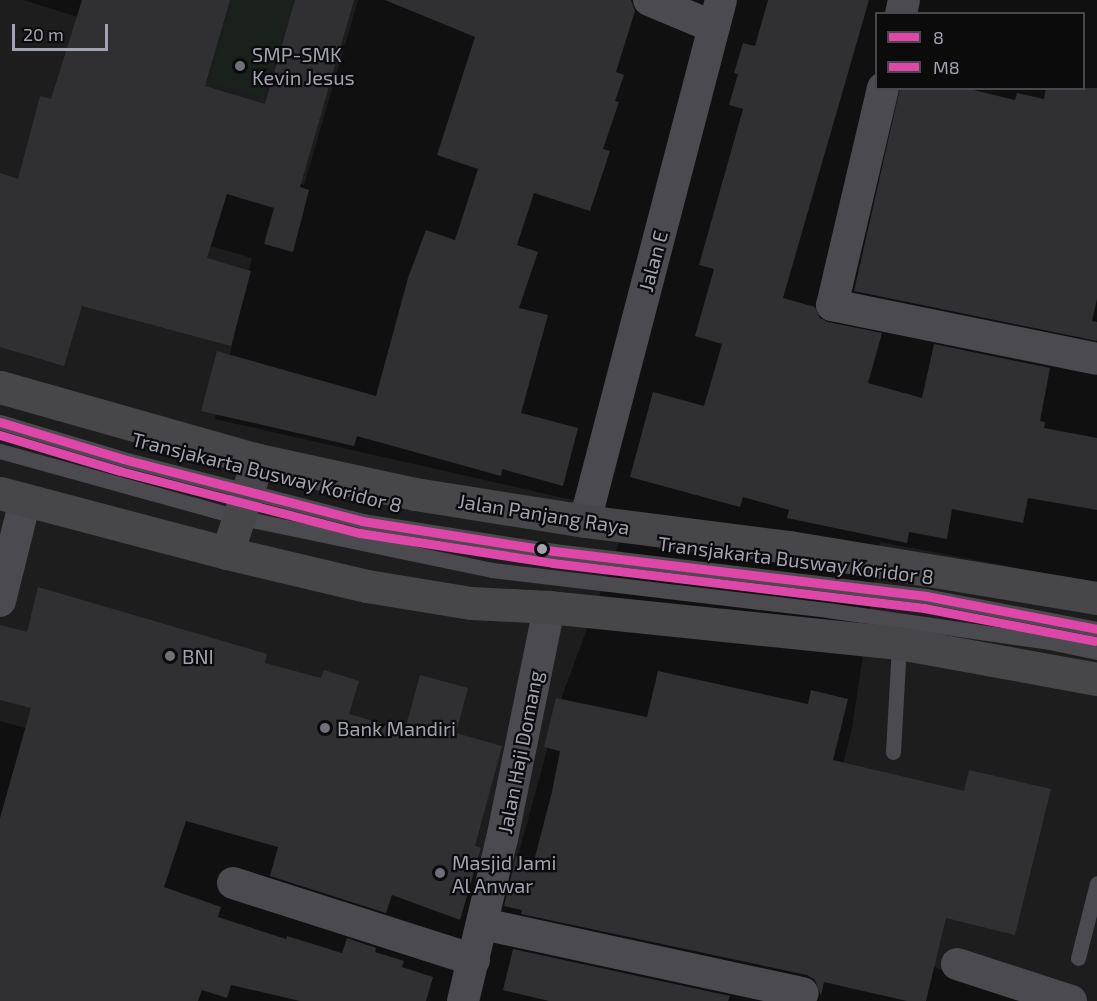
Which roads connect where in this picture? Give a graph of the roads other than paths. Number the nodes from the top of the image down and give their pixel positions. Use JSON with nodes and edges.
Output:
{"nodes":[{"id":1,"x":649,"y":0,"type":"edge"},
{"id":2,"x":717,"y":13,"type":"edge"},
{"id":3,"x":883,"y":90,"type":"edge"},
{"id":4,"x":1097,"y":359,"type":"edge"},
{"id":5,"x":0,"y":387,"type":"edge"},
{"id":6,"x":0,"y":422,"type":"edge"},
{"id":7,"x":0,"y":451,"type":"edge"},
{"id":8,"x":258,"y":460,"type":"junction"},
{"id":9,"x":13,"y":497,"type":"edge"},
{"id":10,"x":242,"y":504,"type":"junction"},
{"id":11,"x":585,"y":521,"type":"junction"},
{"id":12,"x":227,"y":553,"type":"junction"},
{"id":13,"x":1097,"y":597,"type":"edge"},
{"id":14,"x":0,"y":602,"type":"edge"},
{"id":15,"x":549,"y":607,"type":"junction"},
{"id":16,"x":1097,"y":629,"type":"edge"},
{"id":17,"x":899,"y":643,"type":"junction"},
{"id":18,"x":1097,"y":652,"type":"edge"},
{"id":19,"x":1097,"y":679,"type":"edge"},
{"id":20,"x":893,"y":752,"type":"dead end"},
{"id":21,"x":1097,"y":883,"type":"edge"},
{"id":22,"x":233,"y":884,"type":"dead end"},
{"id":23,"x":483,"y":924,"type":"junction"},
{"id":24,"x":1078,"y":958,"type":"dead end"},
{"id":25,"x":474,"y":960,"type":"junction"},
{"id":26,"x":957,"y":964,"type":"dead end"},
{"id":27,"x":803,"y":993,"type":"dead end"},
{"id":28,"x":463,"y":1001,"type":"edge"},
{"id":29,"x":1071,"y":1001,"type":"edge"}],
"edges":[{"from":1,"to":2,"type":"street"},
{"from":2,"to":11,"type":"street","name":"Jalan E"},
{"from":3,"to":4,"type":"street"},
{"from":5,"to":8,"type":"main road","name":"Jalan Panjang Raya"},
{"from":6,"to":10,"type":"lane","name":"Transjakarta Busway Koridor 8"},
{"from":7,"to":10,"type":"lane","name":"Transjakarta Busway Koridor 8"},
{"from":8,"to":10,"type":"main road"},
{"from":8,"to":11,"type":"main road","name":"Jalan Panjang Raya"},
{"from":9,"to":12,"type":"main road"},
{"from":9,"to":14,"type":"street"},
{"from":10,"to":12,"type":"main road"},
{"from":10,"to":16,"type":"lane","name":"Transjakarta Busway Koridor 8"},
{"from":10,"to":18,"type":"lane","name":"Transjakarta Busway Koridor 8"},
{"from":11,"to":13,"type":"main road","name":"Jalan Panjang Raya"},
{"from":12,"to":15,"type":"main road"},
{"from":15,"to":17,"type":"main road"},
{"from":15,"to":23,"type":"street","name":"Jalan Haji Domang"},
{"from":17,"to":19,"type":"main road"},
{"from":17,"to":20,"type":"lane"},
{"from":21,"to":24,"type":"lane"},
{"from":22,"to":25,"type":"street"},
{"from":23,"to":25,"type":"street","name":"Jalan Haji Domang"},
{"from":23,"to":27,"type":"street"},
{"from":25,"to":28,"type":"street","name":"Jalan Haji Domang"},
{"from":26,"to":29,"type":"street"}]}
